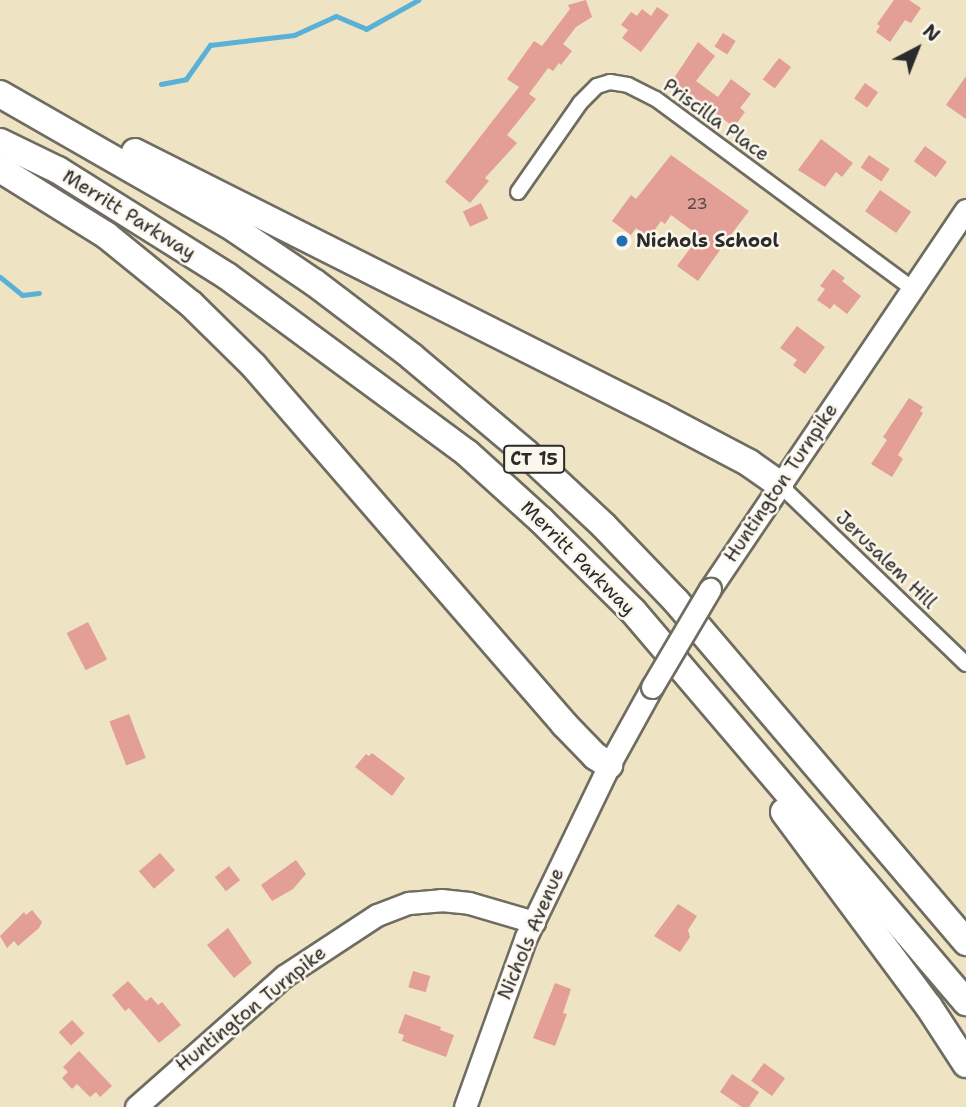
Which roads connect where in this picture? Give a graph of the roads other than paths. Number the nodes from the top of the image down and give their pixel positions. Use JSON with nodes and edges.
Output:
{"nodes":[{"id":1,"x":0,"y":94,"type":"edge"},
{"id":2,"x":0,"y":142,"type":"edge"},
{"id":3,"x":0,"y":169,"type":"edge"},
{"id":4,"x":518,"y":192,"type":"dead end"},
{"id":5,"x":966,"y":210,"type":"edge"},
{"id":6,"x":911,"y":288,"type":"junction"},
{"id":7,"x":780,"y":485,"type":"junction"},
{"id":8,"x":966,"y":663,"type":"edge"},
{"id":9,"x":738,"y":732,"type":"junction"},
{"id":10,"x":609,"y":765,"type":"junction"},
{"id":11,"x":820,"y":770,"type":"junction"},
{"id":12,"x":966,"y":920,"type":"edge"},
{"id":13,"x":534,"y":922,"type":"junction"},
{"id":14,"x":966,"y":942,"type":"edge"},
{"id":15,"x":966,"y":1002,"type":"edge"},
{"id":16,"x":966,"y":1064,"type":"edge"},
{"id":17,"x":136,"y":1107,"type":"edge"},
{"id":18,"x":465,"y":1107,"type":"edge"}],
"edges":[{"from":1,"to":7,"type":"highway"},
{"from":1,"to":11,"type":"highway","name":"Merritt Parkway","number":"CT 15"},
{"from":2,"to":9,"type":"highway","name":"Merritt Parkway","number":"CT 15"},
{"from":3,"to":10,"type":"highway"},
{"from":4,"to":6,"type":"street","name":"Priscilla Place"},
{"from":5,"to":6,"type":"main road","name":"Huntington Turnpike"},
{"from":6,"to":7,"type":"main road","name":"Huntington Turnpike"},
{"from":7,"to":8,"type":"street","name":"Jerusalem Hill"},
{"from":7,"to":10,"type":"main road","name":"Huntington Turnpike","bridge":true},
{"from":9,"to":15,"type":"highway","name":"Merritt Parkway","number":"CT 15"},
{"from":9,"to":16,"type":"highway"},
{"from":10,"to":13,"type":"main road","name":"Nichols Avenue"},
{"from":11,"to":12,"type":"highway"},
{"from":11,"to":14,"type":"highway","name":"Merritt Parkway","number":"CT 15"},
{"from":13,"to":17,"type":"main road","name":"Huntington Turnpike"},
{"from":13,"to":18,"type":"main road","name":"Nichols Avenue"}]}
